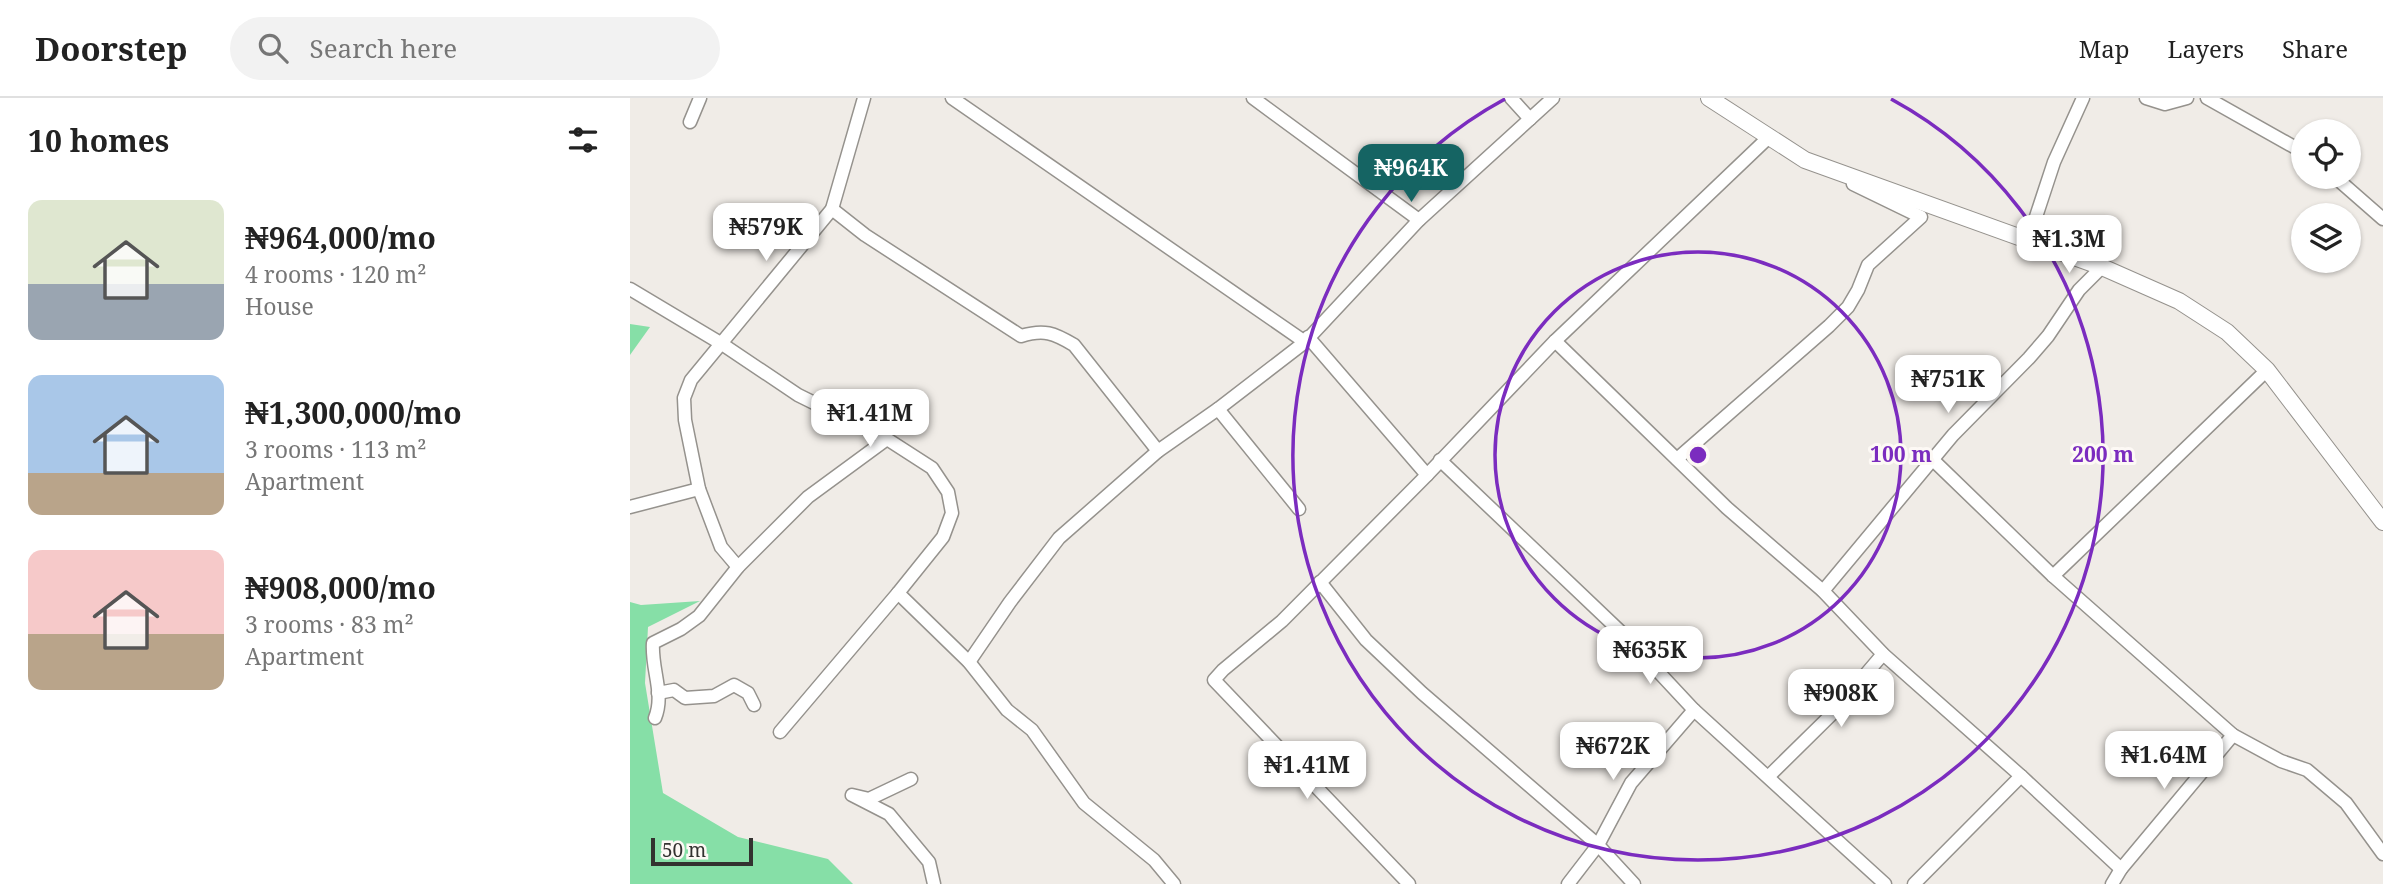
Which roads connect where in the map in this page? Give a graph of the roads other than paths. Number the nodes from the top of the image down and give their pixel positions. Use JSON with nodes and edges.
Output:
{"nodes":[{"id":1,"x":700,"y":98,"type":"edge"},
{"id":2,"x":864,"y":98,"type":"edge"},
{"id":3,"x":952,"y":98,"type":"edge"},
{"id":4,"x":1253,"y":98,"type":"edge"},
{"id":5,"x":1511,"y":98,"type":"edge"},
{"id":6,"x":1553,"y":98,"type":"edge"},
{"id":7,"x":1709,"y":98,"type":"edge"},
{"id":8,"x":2083,"y":98,"type":"edge"},
{"id":9,"x":2146,"y":98,"type":"edge"},
{"id":10,"x":2187,"y":98,"type":"edge"},
{"id":11,"x":2207,"y":98,"type":"edge"},
{"id":12,"x":1530,"y":119,"type":"junction"},
{"id":13,"x":690,"y":122,"type":"dead end"},
{"id":14,"x":1770,"y":136,"type":"junction"},
{"id":15,"x":2291,"y":145,"type":"edge"},
{"id":16,"x":1805,"y":160,"type":"junction"},
{"id":17,"x":2349,"y":189,"type":"edge"},
{"id":18,"x":832,"y":209,"type":"junction"},
{"id":19,"x":2383,"y":219,"type":"edge"},
{"id":20,"x":1419,"y":220,"type":"junction"},
{"id":21,"x":2028,"y":241,"type":"junction"},
{"id":22,"x":2102,"y":267,"type":"junction"},
{"id":23,"x":630,"y":289,"type":"edge"},
{"id":24,"x":1307,"y":339,"type":"junction"},
{"id":25,"x":1555,"y":341,"type":"junction"},
{"id":26,"x":722,"y":344,"type":"junction"},
{"id":27,"x":2267,"y":370,"type":"junction"},
{"id":28,"x":1218,"y":409,"type":"junction"},
{"id":29,"x":887,"y":439,"type":"junction"},
{"id":30,"x":1158,"y":451,"type":"junction"},
{"id":31,"x":1677,"y":459,"type":"junction"},
{"id":32,"x":1932,"y":459,"type":"junction"},
{"id":33,"x":1440,"y":460,"type":"junction"},
{"id":34,"x":1427,"y":475,"type":"junction"},
{"id":35,"x":699,"y":489,"type":"junction"},
{"id":36,"x":630,"y":507,"type":"edge"},
{"id":37,"x":1299,"y":509,"type":"dead end"},
{"id":38,"x":2383,"y":522,"type":"edge"},
{"id":39,"x":738,"y":567,"type":"junction"},
{"id":40,"x":2053,"y":576,"type":"junction"},
{"id":41,"x":1320,"y":582,"type":"junction"},
{"id":42,"x":1823,"y":591,"type":"junction"},
{"id":43,"x":898,"y":593,"type":"junction"},
{"id":44,"x":1883,"y":654,"type":"junction"},
{"id":45,"x":969,"y":662,"type":"junction"},
{"id":46,"x":658,"y":693,"type":"junction"},
{"id":47,"x":754,"y":705,"type":"dead end"},
{"id":48,"x":1694,"y":710,"type":"junction"},
{"id":49,"x":655,"y":718,"type":"dead end"},
{"id":50,"x":780,"y":732,"type":"dead end"},
{"id":51,"x":2233,"y":735,"type":"junction"},
{"id":52,"x":1769,"y":776,"type":"junction"},
{"id":53,"x":2021,"y":776,"type":"junction"},
{"id":54,"x":911,"y":779,"type":"dead end"},
{"id":55,"x":1598,"y":845,"type":"junction"},
{"id":56,"x":2383,"y":854,"type":"edge"},
{"id":57,"x":2121,"y":869,"type":"junction"},
{"id":58,"x":934,"y":884,"type":"edge"},
{"id":59,"x":1174,"y":884,"type":"edge"},
{"id":60,"x":1409,"y":884,"type":"edge"},
{"id":61,"x":1568,"y":884,"type":"edge"},
{"id":62,"x":1634,"y":884,"type":"edge"},
{"id":63,"x":1885,"y":884,"type":"edge"},
{"id":64,"x":1914,"y":884,"type":"edge"},
{"id":65,"x":2112,"y":884,"type":"edge"}],
"edges":[{"from":1,"to":13,"type":"street"},
{"from":2,"to":18,"type":"street"},
{"from":3,"to":24,"type":"street"},
{"from":4,"to":20,"type":"street"},
{"from":5,"to":12,"type":"street"},
{"from":6,"to":12,"type":"street"},
{"from":7,"to":14,"type":"street"},
{"from":8,"to":21,"type":"street"},
{"from":9,"to":10,"type":"street"},
{"from":11,"to":15,"type":"street"},
{"from":12,"to":20,"type":"street"},
{"from":14,"to":16,"type":"street"},
{"from":14,"to":25,"type":"street"},
{"from":16,"to":21,"type":"street"},
{"from":16,"to":31,"type":"street"},
{"from":17,"to":19,"type":"street"},
{"from":18,"to":26,"type":"street"},
{"from":18,"to":30,"type":"street"},
{"from":20,"to":24,"type":"street"},
{"from":21,"to":22,"type":"street"},
{"from":22,"to":27,"type":"street"},
{"from":22,"to":32,"type":"street"},
{"from":23,"to":26,"type":"street"},
{"from":24,"to":28,"type":"street"},
{"from":24,"to":34,"type":"street"},
{"from":25,"to":31,"type":"street"},
{"from":25,"to":33,"type":"street"},
{"from":26,"to":29,"type":"street"},
{"from":26,"to":35,"type":"street"},
{"from":27,"to":38,"type":"street"},
{"from":27,"to":40,"type":"street"},
{"from":28,"to":30,"type":"street"},
{"from":28,"to":37,"type":"street"},
{"from":29,"to":39,"type":"street"},
{"from":29,"to":43,"type":"street"},
{"from":30,"to":45,"type":"street"},
{"from":31,"to":42,"type":"street"},
{"from":32,"to":40,"type":"street"},
{"from":32,"to":42,"type":"street"},
{"from":33,"to":34,"type":"street"},
{"from":33,"to":48,"type":"street"},
{"from":34,"to":41,"type":"street"},
{"from":35,"to":36,"type":"street"},
{"from":35,"to":39,"type":"street"},
{"from":39,"to":46,"type":"street"},
{"from":40,"to":51,"type":"street"},
{"from":41,"to":55,"type":"street"},
{"from":41,"to":60,"type":"street"},
{"from":42,"to":44,"type":"street"},
{"from":43,"to":45,"type":"street"},
{"from":43,"to":50,"type":"street"},
{"from":44,"to":52,"type":"street"},
{"from":44,"to":53,"type":"street"},
{"from":45,"to":59,"type":"street"},
{"from":46,"to":47,"type":"street"},
{"from":46,"to":49,"type":"street"},
{"from":48,"to":52,"type":"street"},
{"from":48,"to":55,"type":"street"},
{"from":51,"to":56,"type":"street"},
{"from":51,"to":57,"type":"street"},
{"from":52,"to":63,"type":"street"},
{"from":53,"to":57,"type":"street"},
{"from":53,"to":64,"type":"street"},
{"from":54,"to":58,"type":"street"},
{"from":55,"to":61,"type":"street"},
{"from":55,"to":62,"type":"street"},
{"from":57,"to":65,"type":"street"}]}
